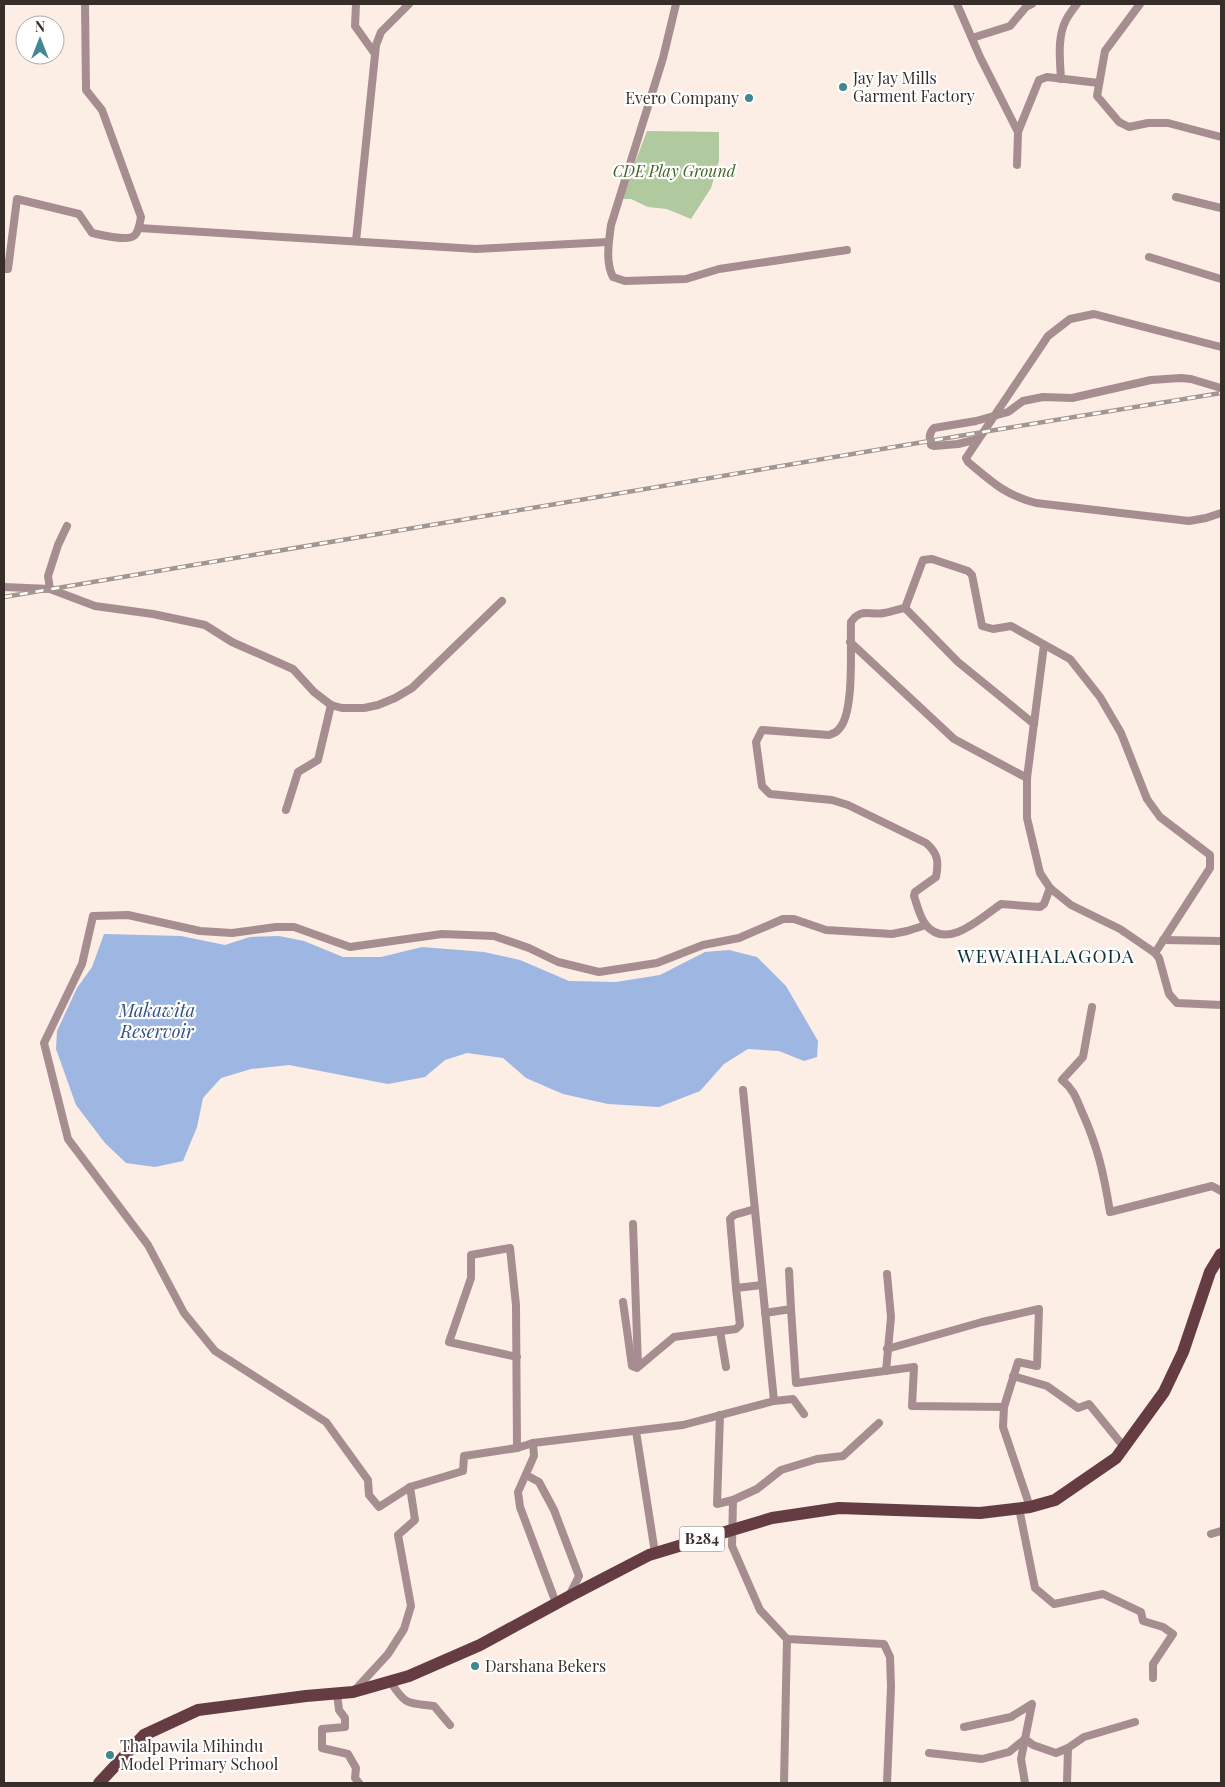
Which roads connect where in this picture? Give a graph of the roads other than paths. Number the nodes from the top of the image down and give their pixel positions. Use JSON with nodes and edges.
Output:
{"nodes":[{"id":1,"x":85,"y":4,"type":"edge"},
{"id":2,"x":356,"y":4,"type":"edge"},
{"id":3,"x":409,"y":4,"type":"edge"},
{"id":4,"x":676,"y":4,"type":"edge"},
{"id":5,"x":957,"y":4,"type":"edge"},
{"id":6,"x":1032,"y":4,"type":"edge"},
{"id":7,"x":1077,"y":4,"type":"edge"},
{"id":8,"x":1140,"y":4,"type":"edge"},
{"id":9,"x":972,"y":38,"type":"junction"},
{"id":10,"x":375,"y":54,"type":"junction"},
{"id":11,"x":1061,"y":78,"type":"junction"},
{"id":12,"x":1099,"y":84,"type":"junction"},
{"id":13,"x":1018,"y":132,"type":"junction"},
{"id":14,"x":1221,"y":137,"type":"edge"},
{"id":15,"x":1017,"y":166,"type":"dead end"},
{"id":16,"x":1176,"y":196,"type":"dead end"},
{"id":17,"x":1221,"y":208,"type":"edge"},
{"id":18,"x":139,"y":228,"type":"junction"},
{"id":19,"x":356,"y":241,"type":"junction"},
{"id":20,"x":608,"y":242,"type":"junction"},
{"id":21,"x":847,"y":250,"type":"dead end"},
{"id":22,"x":1149,"y":257,"type":"dead end"},
{"id":23,"x":4,"y":269,"type":"edge"},
{"id":24,"x":1221,"y":279,"type":"edge"},
{"id":25,"x":1221,"y":347,"type":"edge"},
{"id":26,"x":1221,"y":388,"type":"edge"},
{"id":27,"x":993,"y":416,"type":"junction"},
{"id":28,"x":978,"y":439,"type":"junction"},
{"id":29,"x":1221,"y":513,"type":"edge"},
{"id":30,"x":67,"y":526,"type":"dead end"},
{"id":31,"x":4,"y":587,"type":"edge"},
{"id":32,"x":50,"y":589,"type":"junction"},
{"id":33,"x":502,"y":601,"type":"dead end"},
{"id":34,"x":905,"y":608,"type":"junction"},
{"id":35,"x":850,"y":642,"type":"junction"},
{"id":36,"x":1044,"y":645,"type":"junction"},
{"id":37,"x":332,"y":705,"type":"junction"},
{"id":38,"x":1034,"y":724,"type":"junction"},
{"id":39,"x":1027,"y":778,"type":"junction"},
{"id":40,"x":286,"y":810,"type":"dead end"},
{"id":41,"x":1050,"y":888,"type":"junction"},
{"id":42,"x":926,"y":925,"type":"junction"},
{"id":43,"x":1163,"y":940,"type":"junction"},
{"id":44,"x":1221,"y":941,"type":"edge"},
{"id":45,"x":1156,"y":952,"type":"junction"},
{"id":46,"x":1221,"y":1004,"type":"edge"},
{"id":47,"x":1092,"y":1007,"type":"dead end"},
{"id":48,"x":744,"y":1090,"type":"dead end"},
{"id":49,"x":1221,"y":1191,"type":"edge"},
{"id":50,"x":755,"y":1209,"type":"junction"},
{"id":51,"x":633,"y":1224,"type":"dead end"},
{"id":52,"x":1221,"y":1254,"type":"edge"},
{"id":53,"x":788,"y":1271,"type":"dead end"},
{"id":54,"x":887,"y":1274,"type":"dead end"},
{"id":55,"x":762,"y":1285,"type":"junction"},
{"id":56,"x":736,"y":1288,"type":"junction"},
{"id":57,"x":623,"y":1302,"type":"dead end"},
{"id":58,"x":792,"y":1309,"type":"junction"},
{"id":59,"x":765,"y":1313,"type":"junction"},
{"id":60,"x":720,"y":1331,"type":"junction"},
{"id":61,"x":887,"y":1350,"type":"junction"},
{"id":62,"x":517,"y":1357,"type":"dead end"},
{"id":63,"x":638,"y":1366,"type":"junction"},
{"id":64,"x":726,"y":1367,"type":"dead end"},
{"id":65,"x":886,"y":1371,"type":"junction"},
{"id":66,"x":1013,"y":1376,"type":"junction"},
{"id":67,"x":774,"y":1401,"type":"junction"},
{"id":68,"x":1004,"y":1407,"type":"junction"},
{"id":69,"x":804,"y":1414,"type":"dead end"},
{"id":70,"x":720,"y":1415,"type":"junction"},
{"id":71,"x":879,"y":1423,"type":"dead end"},
{"id":72,"x":636,"y":1430,"type":"junction"},
{"id":73,"x":533,"y":1443,"type":"junction"},
{"id":74,"x":1124,"y":1447,"type":"junction"},
{"id":75,"x":517,"y":1448,"type":"junction"},
{"id":76,"x":526,"y":1475,"type":"junction"},
{"id":77,"x":410,"y":1487,"type":"junction"},
{"id":78,"x":733,"y":1500,"type":"junction"},
{"id":79,"x":1025,"y":1508,"type":"junction"},
{"id":80,"x":732,"y":1530,"type":"junction"},
{"id":81,"x":1221,"y":1531,"type":"edge"},
{"id":82,"x":1211,"y":1534,"type":"dead end"},
{"id":83,"x":655,"y":1553,"type":"junction"},
{"id":84,"x":570,"y":1596,"type":"junction"},
{"id":85,"x":556,"y":1603,"type":"junction"},
{"id":86,"x":787,"y":1639,"type":"junction"},
{"id":87,"x":1154,"y":1678,"type":"dead end"},
{"id":88,"x":390,"y":1681,"type":"junction"},
{"id":89,"x":353,"y":1692,"type":"junction"},
{"id":90,"x":337,"y":1693,"type":"junction"},
{"id":91,"x":1135,"y":1722,"type":"dead end"},
{"id":92,"x":450,"y":1725,"type":"dead end"},
{"id":93,"x":964,"y":1727,"type":"dead end"},
{"id":94,"x":1025,"y":1739,"type":"junction"},
{"id":95,"x":1068,"y":1748,"type":"junction"},
{"id":96,"x":929,"y":1753,"type":"dead end"},
{"id":97,"x":99,"y":1783,"type":"edge"},
{"id":98,"x":359,"y":1783,"type":"edge"},
{"id":99,"x":784,"y":1783,"type":"edge"},
{"id":100,"x":887,"y":1783,"type":"edge"},
{"id":101,"x":1025,"y":1783,"type":"edge"},
{"id":102,"x":1068,"y":1783,"type":"edge"}],
"edges":[{"from":1,"to":18,"type":"street"},
{"from":2,"to":10,"type":"street"},
{"from":3,"to":10,"type":"street"},
{"from":4,"to":20,"type":"street"},
{"from":5,"to":9,"type":"street"},
{"from":6,"to":9,"type":"street"},
{"from":7,"to":11,"type":"street"},
{"from":8,"to":12,"type":"street"},
{"from":9,"to":13,"type":"street"},
{"from":10,"to":19,"type":"street"},
{"from":11,"to":12,"type":"street"},
{"from":11,"to":13,"type":"street"},
{"from":12,"to":14,"type":"street"},
{"from":13,"to":15,"type":"street"},
{"from":16,"to":17,"type":"street"},
{"from":18,"to":19,"type":"street"},
{"from":18,"to":23,"type":"street"},
{"from":19,"to":20,"type":"street"},
{"from":20,"to":21,"type":"street"},
{"from":22,"to":24,"type":"street"},
{"from":25,"to":27,"type":"street"},
{"from":26,"to":27,"type":"street"},
{"from":27,"to":28,"type":"street"},
{"from":27,"to":28,"type":"street"},
{"from":28,"to":29,"type":"street"},
{"from":30,"to":32,"type":"street"},
{"from":31,"to":32,"type":"street"},
{"from":32,"to":37,"type":"street"},
{"from":33,"to":37,"type":"street"},
{"from":34,"to":35,"type":"street"},
{"from":34,"to":36,"type":"street"},
{"from":34,"to":38,"type":"street"},
{"from":35,"to":39,"type":"street"},
{"from":35,"to":42,"type":"street"},
{"from":36,"to":38,"type":"street"},
{"from":36,"to":43,"type":"street"},
{"from":37,"to":40,"type":"street"},
{"from":38,"to":39,"type":"street"},
{"from":39,"to":41,"type":"street"},
{"from":41,"to":42,"type":"street"},
{"from":41,"to":45,"type":"street"},
{"from":42,"to":77,"type":"street"},
{"from":43,"to":44,"type":"street"},
{"from":43,"to":45,"type":"street"},
{"from":45,"to":46,"type":"street"},
{"from":47,"to":49,"type":"street"},
{"from":48,"to":50,"type":"street"},
{"from":50,"to":55,"type":"street"},
{"from":50,"to":56,"type":"street"},
{"from":51,"to":63,"type":"street"},
{"from":52,"to":74,"type":"main road","number":"B284"},
{"from":53,"to":58,"type":"street"},
{"from":54,"to":61,"type":"street"},
{"from":55,"to":56,"type":"street"},
{"from":55,"to":59,"type":"street"},
{"from":56,"to":60,"type":"street"},
{"from":57,"to":63,"type":"street"},
{"from":58,"to":59,"type":"street"},
{"from":58,"to":65,"type":"street"},
{"from":59,"to":67,"type":"street"},
{"from":60,"to":63,"type":"street"},
{"from":60,"to":64,"type":"street"},
{"from":61,"to":65,"type":"street"},
{"from":61,"to":66,"type":"street"},
{"from":62,"to":75,"type":"street"},
{"from":65,"to":68,"type":"street"},
{"from":66,"to":68,"type":"street"},
{"from":66,"to":74,"type":"street"},
{"from":67,"to":69,"type":"street"},
{"from":67,"to":70,"type":"street"},
{"from":68,"to":79,"type":"street"},
{"from":70,"to":72,"type":"street"},
{"from":70,"to":78,"type":"street"},
{"from":71,"to":78,"type":"street"},
{"from":72,"to":73,"type":"street"},
{"from":72,"to":83,"type":"street"},
{"from":73,"to":75,"type":"street"},
{"from":73,"to":76,"type":"street"},
{"from":74,"to":79,"type":"main road","number":"B284"},
{"from":75,"to":77,"type":"street"},
{"from":76,"to":84,"type":"street"},
{"from":76,"to":85,"type":"street"},
{"from":77,"to":89,"type":"street"},
{"from":78,"to":80,"type":"street"},
{"from":79,"to":80,"type":"main road","number":"B284"},
{"from":79,"to":87,"type":"street"},
{"from":80,"to":83,"type":"main road","number":"B284"},
{"from":80,"to":86,"type":"street"},
{"from":81,"to":82,"type":"street"},
{"from":83,"to":84,"type":"main road","number":"B284"},
{"from":84,"to":85,"type":"main road","number":"B284"},
{"from":85,"to":88,"type":"main road","number":"B284"},
{"from":86,"to":99,"type":"street"},
{"from":86,"to":100,"type":"street"},
{"from":88,"to":89,"type":"main road","number":"B284"},
{"from":88,"to":92,"type":"street"},
{"from":89,"to":90,"type":"main road","number":"B284"},
{"from":90,"to":97,"type":"main road","number":"B284"},
{"from":90,"to":98,"type":"street"},
{"from":91,"to":95,"type":"street"},
{"from":93,"to":94,"type":"street"},
{"from":94,"to":95,"type":"street"},
{"from":94,"to":96,"type":"street"},
{"from":94,"to":101,"type":"street"},
{"from":95,"to":102,"type":"street"}]}
